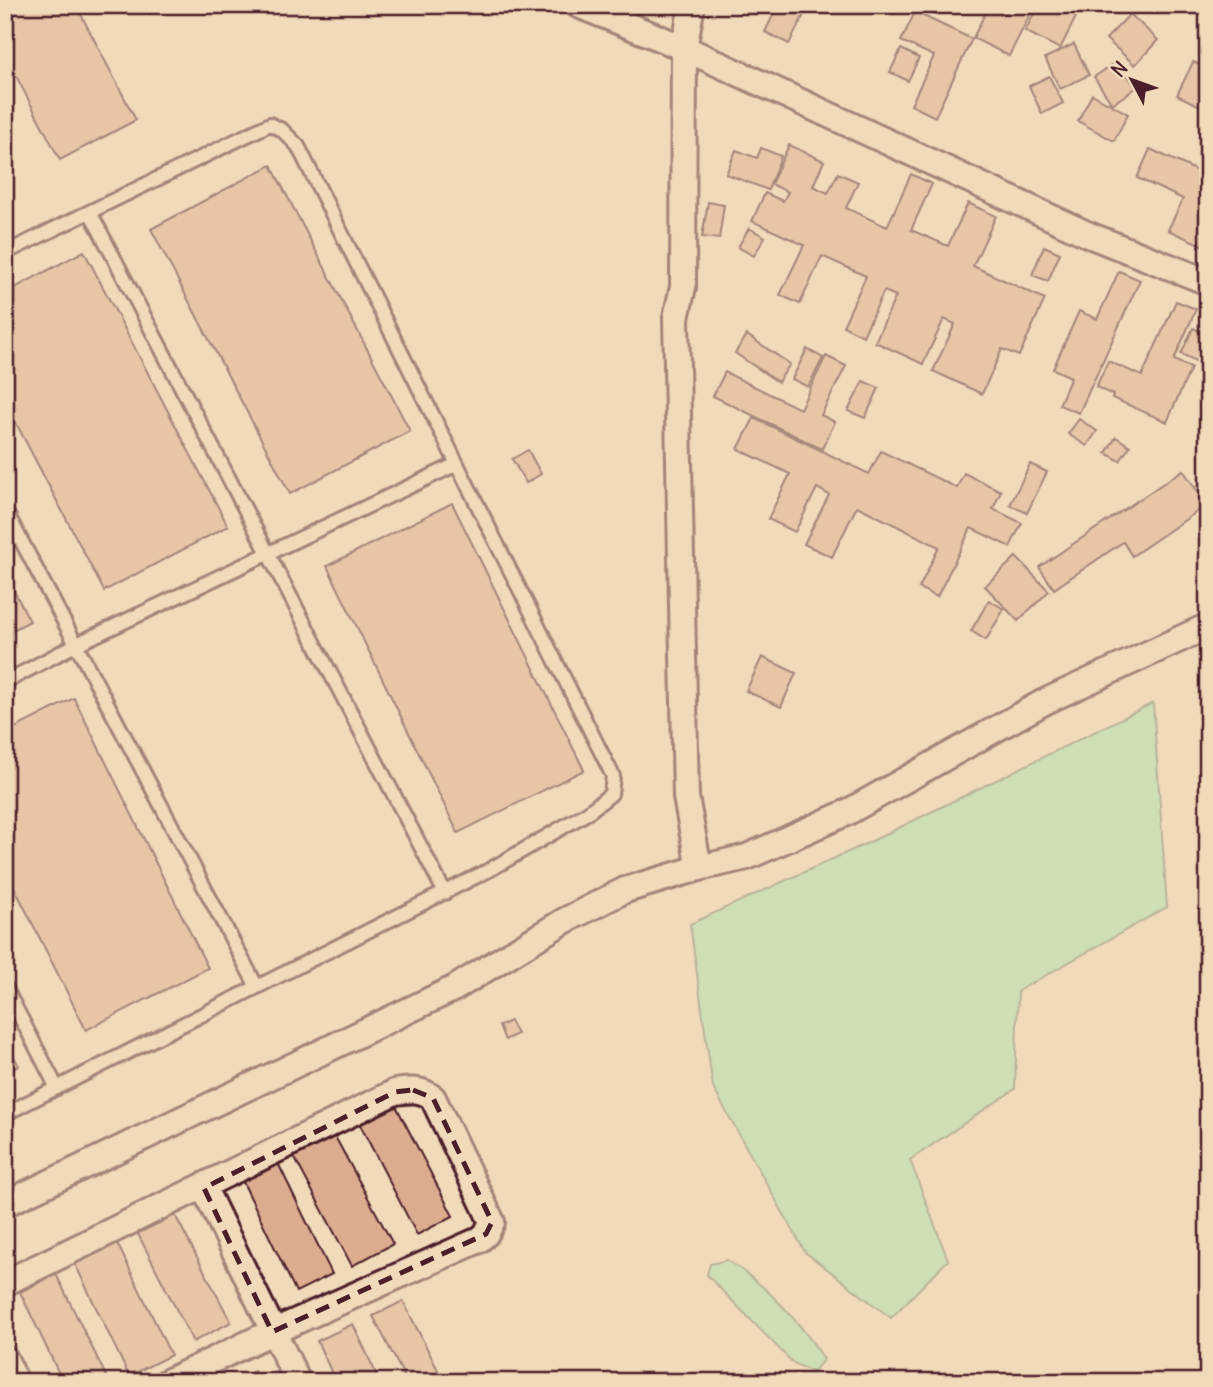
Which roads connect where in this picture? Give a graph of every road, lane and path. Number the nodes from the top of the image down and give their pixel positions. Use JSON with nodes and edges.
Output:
{"nodes":[{"id":1,"x":578,"y":5,"type":"edge"},
{"id":2,"x":692,"y":5,"type":"edge"},
{"id":3,"x":684,"y":48,"type":"junction"},
{"id":4,"x":90,"y":212,"type":"junction"},
{"id":5,"x":5,"y":253,"type":"edge"},
{"id":6,"x":1208,"y":282,"type":"edge"},
{"id":7,"x":457,"y":464,"type":"junction"},
{"id":8,"x":5,"y":510,"type":"edge"},
{"id":9,"x":268,"y":553,"type":"junction"},
{"id":10,"x":1208,"y":626,"type":"edge"},
{"id":11,"x":76,"y":644,"type":"junction"},
{"id":12,"x":5,"y":682,"type":"edge"},
{"id":13,"x":699,"y":868,"type":"junction"},
{"id":14,"x":445,"y":892,"type":"junction"},
{"id":15,"x":5,"y":987,"type":"edge"},
{"id":16,"x":257,"y":987,"type":"junction"},
{"id":17,"x":57,"y":1088,"type":"junction"},
{"id":18,"x":5,"y":1114,"type":"edge"},
{"id":19,"x":204,"y":1188,"type":"junction"},
{"id":20,"x":5,"y":1204,"type":"edge"},
{"id":21,"x":5,"y":1283,"type":"edge"},
{"id":22,"x":272,"y":1332,"type":"junction"},
{"id":23,"x":5,"y":1359,"type":"edge"},
{"id":24,"x":16,"y":1382,"type":"edge"},
{"id":25,"x":167,"y":1382,"type":"edge"},
{"id":26,"x":298,"y":1382,"type":"edge"}],
"edges":[{"from":1,"to":3,"type":"street"},
{"from":2,"to":3,"type":"street"},
{"from":3,"to":6,"type":"street"},
{"from":3,"to":13,"type":"street"},
{"from":4,"to":5,"type":"lane"},
{"from":4,"to":7,"type":"lane"},
{"from":4,"to":9,"type":"lane"},
{"from":7,"to":9,"type":"lane"},
{"from":7,"to":14,"type":"lane"},
{"from":8,"to":11,"type":"lane"},
{"from":9,"to":11,"type":"lane"},
{"from":9,"to":14,"type":"lane"},
{"from":10,"to":13,"type":"street"},
{"from":11,"to":12,"type":"lane"},
{"from":11,"to":16,"type":"lane"},
{"from":13,"to":20,"type":"street"},
{"from":14,"to":16,"type":"lane"},
{"from":15,"to":17,"type":"lane"},
{"from":16,"to":17,"type":"lane"},
{"from":17,"to":18,"type":"lane"},
{"from":19,"to":21,"type":"street"},
{"from":19,"to":22,"type":"street"},
{"from":19,"to":22,"type":"street"},
{"from":22,"to":25,"type":"street"},
{"from":22,"to":26,"type":"street"},
{"from":23,"to":24,"type":"street"}]}
